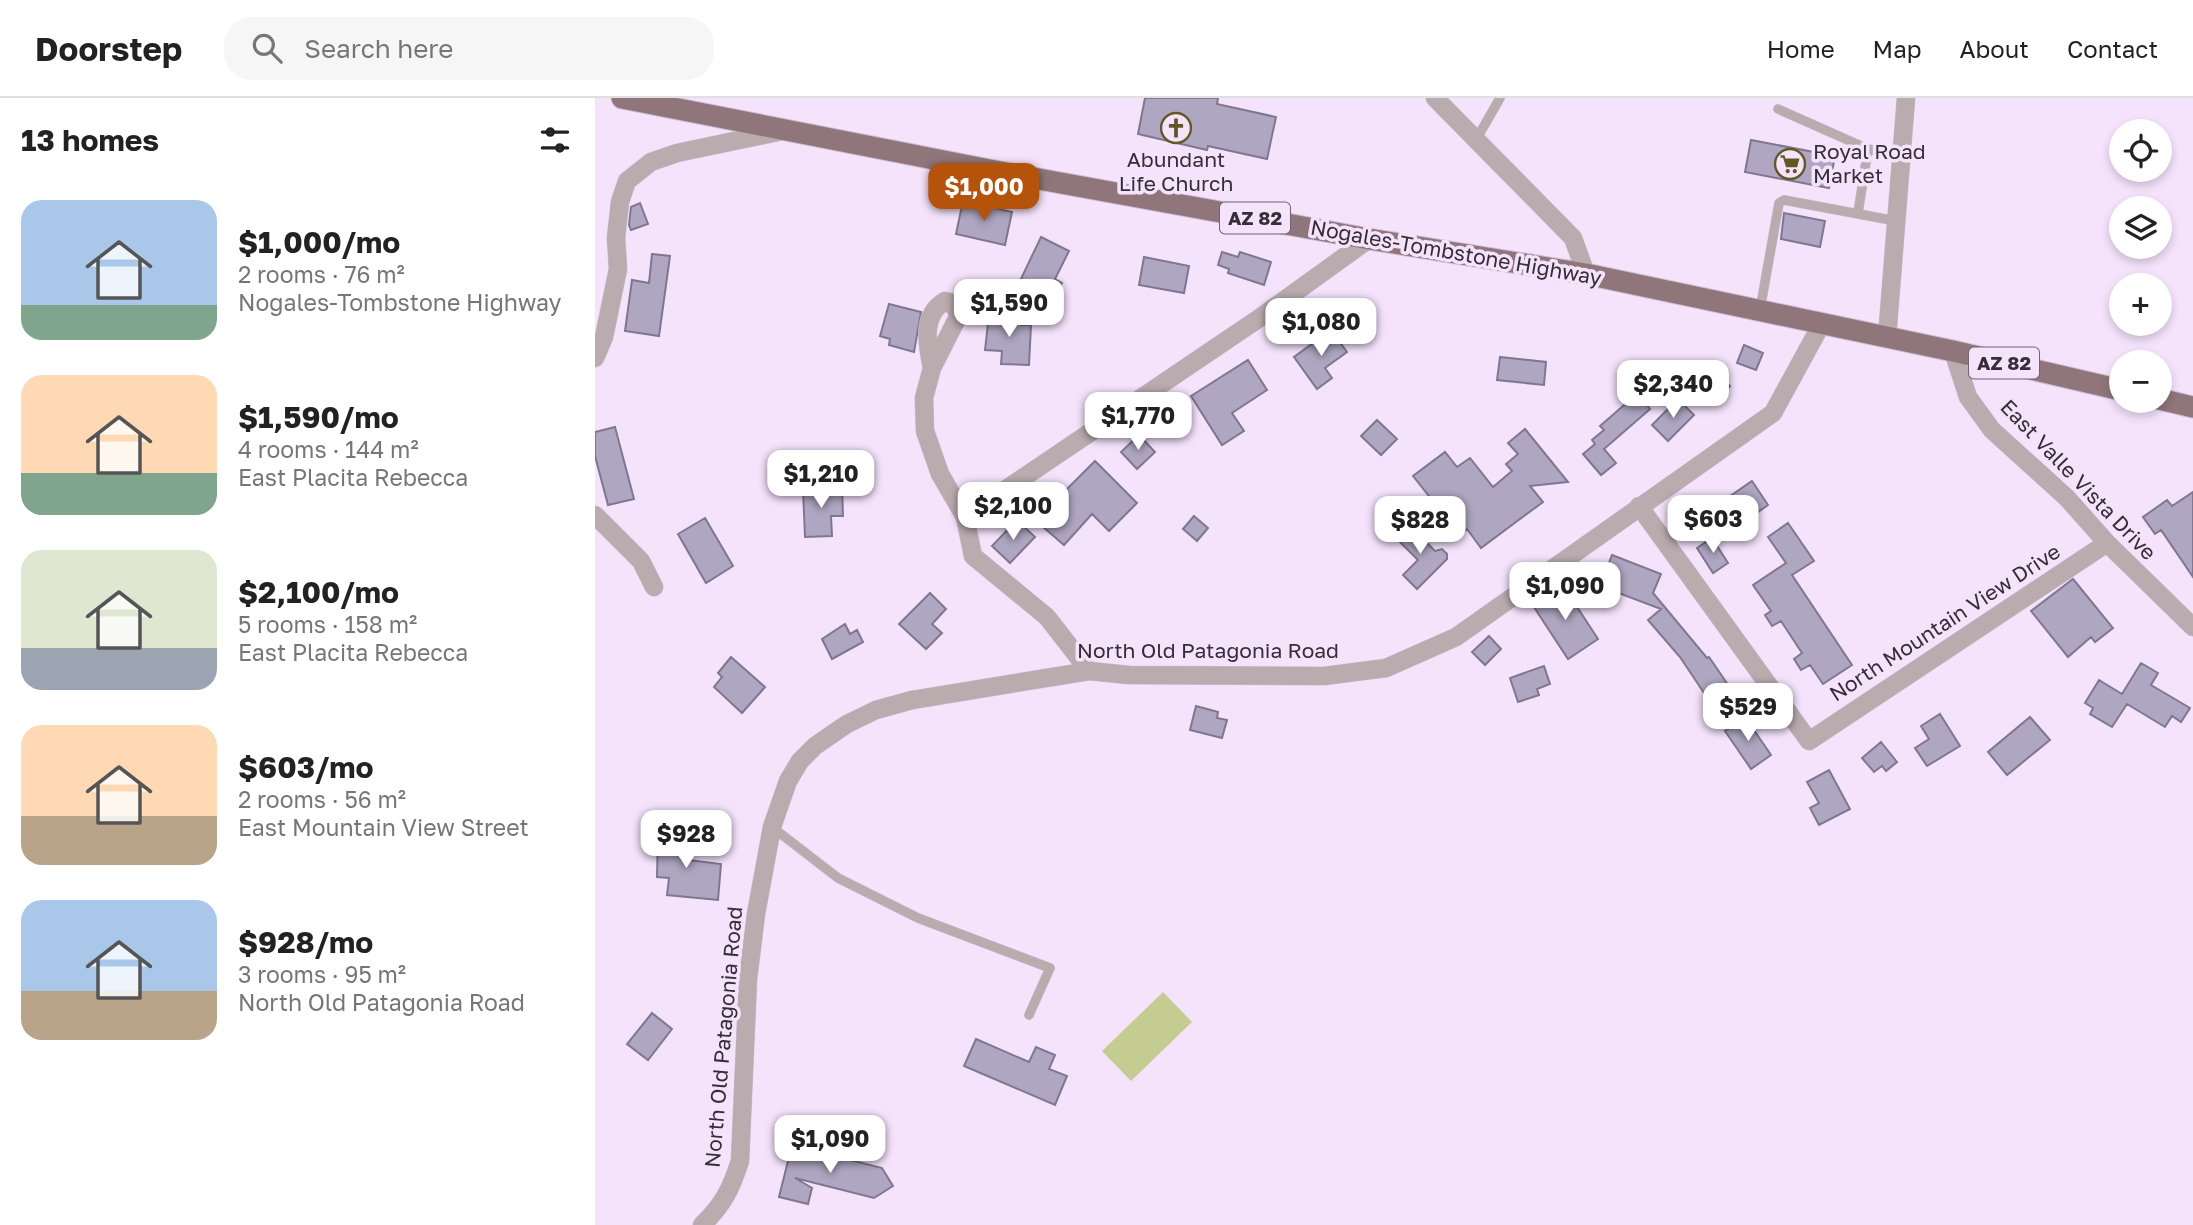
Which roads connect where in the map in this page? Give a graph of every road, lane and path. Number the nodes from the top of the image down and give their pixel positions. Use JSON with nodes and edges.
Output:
{"nodes":[{"id":1,"x":622,"y":98,"type":"edge"},
{"id":2,"x":1434,"y":98,"type":"edge"},
{"id":3,"x":1500,"y":98,"type":"edge"},
{"id":4,"x":1906,"y":98,"type":"edge"},
{"id":5,"x":1778,"y":109,"type":"dead end"},
{"id":6,"x":786,"y":130,"type":"junction"},
{"id":7,"x":1476,"y":139,"type":"junction"},
{"id":8,"x":1868,"y":149,"type":"junction"},
{"id":9,"x":1901,"y":156,"type":"junction"},
{"id":10,"x":1858,"y":213,"type":"junction"},
{"id":11,"x":1896,"y":221,"type":"junction"},
{"id":12,"x":1369,"y":239,"type":"junction"},
{"id":13,"x":1585,"y":274,"type":"junction"},
{"id":14,"x":1760,"y":311,"type":"junction"},
{"id":15,"x":1821,"y":325,"type":"junction"},
{"id":16,"x":1887,"y":338,"type":"junction"},
{"id":17,"x":1953,"y":351,"type":"junction"},
{"id":18,"x":595,"y":358,"type":"edge"},
{"id":19,"x":932,"y":368,"type":"dead end"},
{"id":20,"x":2109,"y":387,"type":"edge"},
{"id":21,"x":2172,"y":402,"type":"edge"},
{"id":22,"x":2193,"y":407,"type":"edge"},
{"id":23,"x":1639,"y":506,"type":"junction"},
{"id":24,"x":595,"y":515,"type":"edge"},
{"id":25,"x":965,"y":517,"type":"junction"},
{"id":26,"x":2107,"y":544,"type":"junction"},
{"id":27,"x":654,"y":587,"type":"dead end"},
{"id":28,"x":2193,"y":626,"type":"edge"},
{"id":29,"x":1089,"y":671,"type":"junction"},
{"id":30,"x":772,"y":827,"type":"junction"},
{"id":31,"x":1029,"y":1015,"type":"dead end"},
{"id":32,"x":702,"y":1225,"type":"edge"}],
"edges":[{"from":1,"to":6,"type":"main road","name":"Nogales-Tombstone Highway","number":"AZ 82"},
{"from":2,"to":7,"type":"street"},
{"from":3,"to":7,"type":"lane"},
{"from":4,"to":9,"type":"street"},
{"from":5,"to":8,"type":"lane"},
{"from":6,"to":12,"type":"main road","name":"Nogales-Tombstone Highway","number":"AZ 82"},
{"from":6,"to":18,"type":"street"},
{"from":7,"to":13,"type":"street"},
{"from":8,"to":9,"type":"lane"},
{"from":8,"to":10,"type":"lane"},
{"from":9,"to":11,"type":"street"},
{"from":10,"to":11,"type":"lane"},
{"from":10,"to":14,"type":"lane"},
{"from":11,"to":16,"type":"street"},
{"from":12,"to":13,"type":"main road","name":"Nogales-Tombstone Highway","number":"AZ 82"},
{"from":12,"to":25,"type":"street"},
{"from":13,"to":14,"type":"main road","name":"Nogales-Tombstone Highway","number":"AZ 82"},
{"from":14,"to":15,"type":"main road","name":"Nogales-Tombstone Highway","number":"AZ 82"},
{"from":15,"to":16,"type":"main road","name":"Nogales-Tombstone Highway","number":"AZ 82"},
{"from":15,"to":23,"type":"street","name":"North Old Patagonia Road"},
{"from":16,"to":17,"type":"main road","name":"Nogales-Tombstone Highway","number":"AZ 82"},
{"from":17,"to":20,"type":"main road","name":"Nogales-Tombstone Highway","number":"AZ 82"},
{"from":17,"to":26,"type":"street","name":"East Valle Vista Drive"},
{"from":19,"to":25,"type":"street"},
{"from":21,"to":22,"type":"main road"},
{"from":23,"to":26,"type":"street","name":"North Mountain View Drive"},
{"from":23,"to":29,"type":"street","name":"North Old Patagonia Road"},
{"from":24,"to":27,"type":"street"},
{"from":25,"to":29,"type":"street"},
{"from":26,"to":28,"type":"street","name":"East Valle Vista Drive"},
{"from":29,"to":30,"type":"street","name":"North Old Patagonia Road"},
{"from":30,"to":31,"type":"lane"},
{"from":30,"to":32,"type":"street","name":"North Old Patagonia Road"}]}
